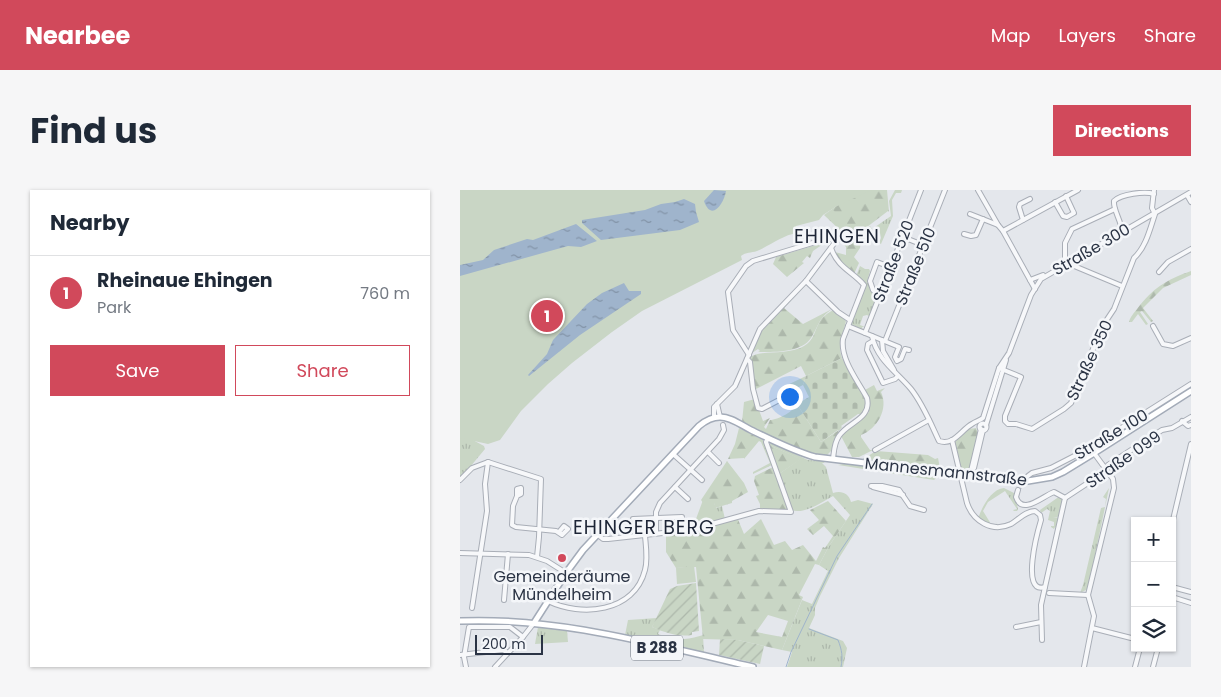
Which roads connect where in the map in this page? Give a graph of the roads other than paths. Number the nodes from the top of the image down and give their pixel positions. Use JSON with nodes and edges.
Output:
{"nodes":[{"id":1,"x":921,"y":190,"type":"edge"},
{"id":2,"x":945,"y":190,"type":"edge"},
{"id":3,"x":978,"y":190,"type":"edge"},
{"id":4,"x":1078,"y":190,"type":"edge"},
{"id":5,"x":1154,"y":192,"type":"edge"},
{"id":6,"x":1189,"y":194,"type":"edge"},
{"id":7,"x":1066,"y":196,"type":"junction"},
{"id":8,"x":1030,"y":198,"type":"dead end"},
{"id":9,"x":1055,"y":202,"type":"junction"},
{"id":10,"x":1191,"y":202,"type":"edge"},
{"id":11,"x":1115,"y":208,"type":"junction"},
{"id":12,"x":1155,"y":212,"type":"junction"},
{"id":13,"x":970,"y":214,"type":"dead end"},
{"id":14,"x":983,"y":219,"type":"junction"},
{"id":15,"x":1023,"y":220,"type":"junction"},
{"id":16,"x":998,"y":225,"type":"junction"},
{"id":17,"x":859,"y":230,"type":"dead end"},
{"id":18,"x":1003,"y":231,"type":"junction"},
{"id":19,"x":1122,"y":231,"type":"junction"},
{"id":20,"x":964,"y":234,"type":"dead end"},
{"id":21,"x":903,"y":237,"type":"junction"},
{"id":22,"x":836,"y":241,"type":"junction"},
{"id":23,"x":923,"y":245,"type":"junction"},
{"id":24,"x":831,"y":248,"type":"junction"},
{"id":25,"x":1191,"y":249,"type":"edge"},
{"id":26,"x":1066,"y":263,"type":"junction"},
{"id":27,"x":890,"y":267,"type":"junction"},
{"id":28,"x":1159,"y":272,"type":"dead end"},
{"id":29,"x":1047,"y":274,"type":"junction"},
{"id":30,"x":1030,"y":280,"type":"junction"},
{"id":31,"x":806,"y":282,"type":"junction"},
{"id":32,"x":1122,"y":286,"type":"junction"},
{"id":33,"x":1034,"y":289,"type":"junction"},
{"id":34,"x":880,"y":295,"type":"junction"},
{"id":35,"x":850,"y":320,"type":"junction"},
{"id":36,"x":848,"y":326,"type":"junction"},
{"id":37,"x":1153,"y":326,"type":"dead end"},
{"id":38,"x":865,"y":333,"type":"junction"},
{"id":39,"x":1191,"y":338,"type":"edge"},
{"id":40,"x":873,"y":339,"type":"junction"},
{"id":41,"x":883,"y":341,"type":"junction"},
{"id":42,"x":910,"y":350,"type":"dead end"},
{"id":43,"x":748,"y":357,"type":"junction"},
{"id":44,"x":1001,"y":369,"type":"junction"},
{"id":45,"x":895,"y":372,"type":"junction"},
{"id":46,"x":898,"y":376,"type":"junction"},
{"id":47,"x":1191,"y":384,"type":"edge"},
{"id":48,"x":1191,"y":391,"type":"edge"},
{"id":49,"x":990,"y":393,"type":"junction"},
{"id":50,"x":785,"y":396,"type":"dead end"},
{"id":51,"x":717,"y":404,"type":"junction"},
{"id":52,"x":720,"y":417,"type":"junction"},
{"id":53,"x":1191,"y":417,"type":"edge"},
{"id":54,"x":714,"y":418,"type":"junction"},
{"id":55,"x":929,"y":420,"type":"junction"},
{"id":56,"x":1182,"y":421,"type":"junction"},
{"id":57,"x":723,"y":425,"type":"dead end"},
{"id":58,"x":1191,"y":425,"type":"edge"},
{"id":59,"x":982,"y":427,"type":"junction"},
{"id":60,"x":967,"y":429,"type":"junction"},
{"id":61,"x":768,"y":438,"type":"junction"},
{"id":62,"x":952,"y":440,"type":"junction"},
{"id":63,"x":1191,"y":444,"type":"edge"},
{"id":64,"x":875,"y":450,"type":"dead end"},
{"id":65,"x":708,"y":452,"type":"junction"},
{"id":66,"x":673,"y":454,"type":"junction"},
{"id":67,"x":1094,"y":454,"type":"junction"},
{"id":68,"x":833,"y":459,"type":"junction"},
{"id":69,"x":488,"y":462,"type":"junction"},
{"id":70,"x":719,"y":463,"type":"dead end"},
{"id":71,"x":691,"y":470,"type":"junction"},
{"id":72,"x":974,"y":476,"type":"junction"},
{"id":73,"x":1028,"y":476,"type":"tunnel mouth"},
{"id":74,"x":460,"y":480,"type":"edge"},
{"id":75,"x":702,"y":480,"type":"dead end"},
{"id":76,"x":675,"y":487,"type":"junction"},
{"id":77,"x":1018,"y":490,"type":"dead end"},
{"id":78,"x":903,"y":495,"type":"junction"},
{"id":79,"x":517,"y":496,"type":"dead end"},
{"id":80,"x":1066,"y":498,"type":"junction"},
{"id":81,"x":688,"y":499,"type":"dead end"},
{"id":82,"x":924,"y":510,"type":"dead end"},
{"id":83,"x":1174,"y":517,"type":"edge"},
{"id":84,"x":656,"y":518,"type":"junction"},
{"id":85,"x":633,"y":519,"type":"dead end"},
{"id":86,"x":682,"y":519,"type":"dead end"},
{"id":87,"x":540,"y":529,"type":"junction"},
{"id":88,"x":559,"y":532,"type":"dead end"},
{"id":89,"x":656,"y":533,"type":"junction"},
{"id":90,"x":598,"y":535,"type":"junction"},
{"id":91,"x":645,"y":536,"type":"junction"},
{"id":92,"x":460,"y":553,"type":"edge"},
{"id":93,"x":480,"y":553,"type":"junction"},
{"id":94,"x":508,"y":554,"type":"junction"},
{"id":95,"x":536,"y":557,"type":"junction"},
{"id":96,"x":566,"y":573,"type":"junction"},
{"id":97,"x":1046,"y":587,"type":"junction"},
{"id":98,"x":1176,"y":588,"type":"edge"},
{"id":99,"x":1191,"y":592,"type":"edge"},
{"id":100,"x":1049,"y":593,"type":"dead end"},
{"id":101,"x":1088,"y":595,"type":"junction"},
{"id":102,"x":1176,"y":598,"type":"edge"},
{"id":103,"x":504,"y":600,"type":"dead end"},
{"id":104,"x":548,"y":601,"type":"junction"},
{"id":105,"x":1189,"y":602,"type":"edge"},
{"id":106,"x":472,"y":608,"type":"dead end"},
{"id":107,"x":1185,"y":608,"type":"dead end"},
{"id":108,"x":541,"y":613,"type":"junction"},
{"id":109,"x":460,"y":620,"type":"edge"},
{"id":110,"x":524,"y":622,"type":"junction"},
{"id":111,"x":1041,"y":622,"type":"junction"},
{"id":112,"x":534,"y":623,"type":"junction"},
{"id":113,"x":547,"y":624,"type":"junction"},
{"id":114,"x":1016,"y":627,"type":"dead end"},
{"id":115,"x":572,"y":628,"type":"junction"},
{"id":116,"x":1092,"y":628,"type":"junction"},
{"id":117,"x":528,"y":631,"type":"junction"},
{"id":118,"x":523,"y":637,"type":"junction"},
{"id":119,"x":1131,"y":638,"type":"edge"},
{"id":120,"x":1042,"y":640,"type":"dead end"},
{"id":121,"x":1139,"y":652,"type":"edge"},
{"id":122,"x":1157,"y":652,"type":"edge"},
{"id":123,"x":508,"y":653,"type":"junction"},
{"id":124,"x":462,"y":655,"type":"edge"},
{"id":125,"x":466,"y":667,"type":"edge"},
{"id":126,"x":495,"y":667,"type":"edge"},
{"id":127,"x":743,"y":667,"type":"edge"},
{"id":128,"x":753,"y":667,"type":"edge"},
{"id":129,"x":1084,"y":667,"type":"edge"},
{"id":130,"x":1135,"y":667,"type":"edge"},
{"id":131,"x":1153,"y":667,"type":"edge"}],
"edges":[{"from":1,"to":21,"type":"street","name":"Straße 520"},
{"from":2,"to":23,"type":"street","name":"Straße 510"},
{"from":3,"to":16,"type":"street"},
{"from":4,"to":7,"type":"street"},
{"from":5,"to":11,"type":"street"},
{"from":5,"to":12,"type":"street"},
{"from":6,"to":10,"type":"street"},
{"from":6,"to":12,"type":"street","name":"Straße 300"},
{"from":7,"to":9,"type":"street"},
{"from":7,"to":9,"type":"street"},
{"from":8,"to":15,"type":"street"},
{"from":9,"to":15,"type":"street"},
{"from":11,"to":19,"type":"street"},
{"from":11,"to":26,"type":"street"},
{"from":12,"to":19,"type":"street","name":"Straße 300"},
{"from":12,"to":32,"type":"street","name":"Straße 350"},
{"from":13,"to":14,"type":"street"},
{"from":14,"to":16,"type":"street"},
{"from":14,"to":20,"type":"street"},
{"from":15,"to":18,"type":"street"},
{"from":16,"to":18,"type":"street"},
{"from":17,"to":22,"type":"street"},
{"from":18,"to":30,"type":"street"},
{"from":19,"to":26,"type":"street","name":"Straße 300"},
{"from":21,"to":23,"type":"street"},
{"from":21,"to":27,"type":"street","name":"Straße 520"},
{"from":22,"to":24,"type":"street"},
{"from":22,"to":43,"type":"street"},
{"from":23,"to":41,"type":"street","name":"Straße 510"},
{"from":24,"to":31,"type":"street"},
{"from":24,"to":35,"type":"street"},
{"from":25,"to":28,"type":"street"},
{"from":26,"to":29,"type":"street","name":"Straße 300"},
{"from":26,"to":32,"type":"street"},
{"from":27,"to":34,"type":"street","name":"Straße 520"},
{"from":27,"to":34,"type":"street"},
{"from":29,"to":30,"type":"street"},
{"from":29,"to":33,"type":"street","name":"Straße 300"},
{"from":30,"to":33,"type":"street"},
{"from":31,"to":35,"type":"street"},
{"from":31,"to":43,"type":"street"},
{"from":32,"to":44,"type":"street","name":"Straße 350"},
{"from":33,"to":44,"type":"street","name":"Straße 300"},
{"from":34,"to":38,"type":"street","name":"Straße 520"},
{"from":35,"to":36,"type":"street"},
{"from":36,"to":38,"type":"street"},
{"from":36,"to":68,"type":"street"},
{"from":37,"to":39,"type":"street"},
{"from":38,"to":40,"type":"street"},
{"from":40,"to":41,"type":"street"},
{"from":40,"to":45,"type":"street"},
{"from":40,"to":46,"type":"street"},
{"from":41,"to":42,"type":"street"},
{"from":41,"to":45,"type":"street"},
{"from":43,"to":50,"type":"street"},
{"from":43,"to":51,"type":"street"},
{"from":44,"to":49,"type":"street","name":"Straße 300"},
{"from":44,"to":59,"type":"street","name":"Straße 300"},
{"from":45,"to":46,"type":"street"},
{"from":46,"to":55,"type":"street"},
{"from":47,"to":73,"type":"street","name":"Straße 100"},
{"from":48,"to":67,"type":"main road","name":"Mannesmannstraße"},
{"from":49,"to":59,"type":"street"},
{"from":49,"to":60,"type":"street","name":"Straße 300"},
{"from":51,"to":52,"type":"street"},
{"from":51,"to":54,"type":"street"},
{"from":52,"to":54,"type":"main road"},
{"from":52,"to":61,"type":"main road","name":"Mannesmannstraße"},
{"from":53,"to":56,"type":"street","name":"Straße 099"},
{"from":54,"to":66,"type":"main road"},
{"from":55,"to":62,"type":"street"},
{"from":55,"to":64,"type":"street"},
{"from":56,"to":58,"type":"street"},
{"from":56,"to":80,"type":"street","name":"Straße 099"},
{"from":57,"to":65,"type":"street"},
{"from":59,"to":60,"type":"street"},
{"from":59,"to":72,"type":"street"},
{"from":60,"to":62,"type":"street","name":"Straße 300"},
{"from":61,"to":68,"type":"main road","name":"Mannesmannstraße"},
{"from":61,"to":89,"type":"street"},
{"from":62,"to":97,"type":"street"},
{"from":63,"to":83,"type":"street"},
{"from":65,"to":70,"type":"street"},
{"from":65,"to":71,"type":"street"},
{"from":66,"to":71,"type":"street"},
{"from":66,"to":90,"type":"main road"},
{"from":67,"to":72,"type":"main road","name":"Mannesmannstraße"},
{"from":67,"to":101,"type":"street","bridge":true},
{"from":68,"to":72,"type":"main road","name":"Mannesmannstraße","bridge":true},
{"from":69,"to":74,"type":"street"},
{"from":69,"to":87,"type":"street"},
{"from":69,"to":93,"type":"street"},
{"from":71,"to":75,"type":"street"},
{"from":71,"to":76,"type":"street"},
{"from":76,"to":81,"type":"street"},
{"from":76,"to":84,"type":"street"},
{"from":77,"to":80,"type":"street"},
{"from":78,"to":78,"type":"street"},
{"from":78,"to":82,"type":"street"},
{"from":79,"to":87,"type":"street"},
{"from":80,"to":97,"type":"street"},
{"from":84,"to":85,"type":"street"},
{"from":84,"to":86,"type":"street"},
{"from":84,"to":89,"type":"street"},
{"from":87,"to":88,"type":"street"},
{"from":87,"to":95,"type":"street"},
{"from":89,"to":91,"type":"street"},
{"from":90,"to":91,"type":"street"},
{"from":90,"to":96,"type":"main road"},
{"from":91,"to":104,"type":"street"},
{"from":92,"to":93,"type":"street"},
{"from":93,"to":94,"type":"street"},
{"from":93,"to":106,"type":"street"},
{"from":94,"to":95,"type":"street"},
{"from":94,"to":103,"type":"street"},
{"from":95,"to":96,"type":"street"},
{"from":96,"to":104,"type":"main road"},
{"from":97,"to":111,"type":"street"},
{"from":98,"to":99,"type":"street"},
{"from":100,"to":101,"type":"street"},
{"from":101,"to":116,"type":"street"},
{"from":102,"to":105,"type":"street"},
{"from":104,"to":108,"type":"main road"},
{"from":105,"to":107,"type":"street"},
{"from":108,"to":112,"type":"main road"},
{"from":108,"to":113,"type":"main road"},
{"from":109,"to":110,"type":"main road","number":"B 288"},
{"from":110,"to":112,"type":"main road","number":"B 288"},
{"from":110,"to":117,"type":"street"},
{"from":111,"to":114,"type":"street"},
{"from":111,"to":120,"type":"street"},
{"from":112,"to":113,"type":"main road","number":"B 288"},
{"from":112,"to":117,"type":"street"},
{"from":113,"to":115,"type":"main road","number":"B 288"},
{"from":115,"to":127,"type":"main road","number":"B 288"},
{"from":115,"to":128,"type":"main road","number":"B 288"},
{"from":116,"to":119,"type":"street"},
{"from":116,"to":129,"type":"street"},
{"from":117,"to":118,"type":"street"},
{"from":118,"to":123,"type":"street"},
{"from":118,"to":124,"type":"street"},
{"from":121,"to":130,"type":"street"},
{"from":122,"to":131,"type":"street"},
{"from":123,"to":124,"type":"street"},
{"from":123,"to":126,"type":"street"},
{"from":124,"to":125,"type":"street"}]}
